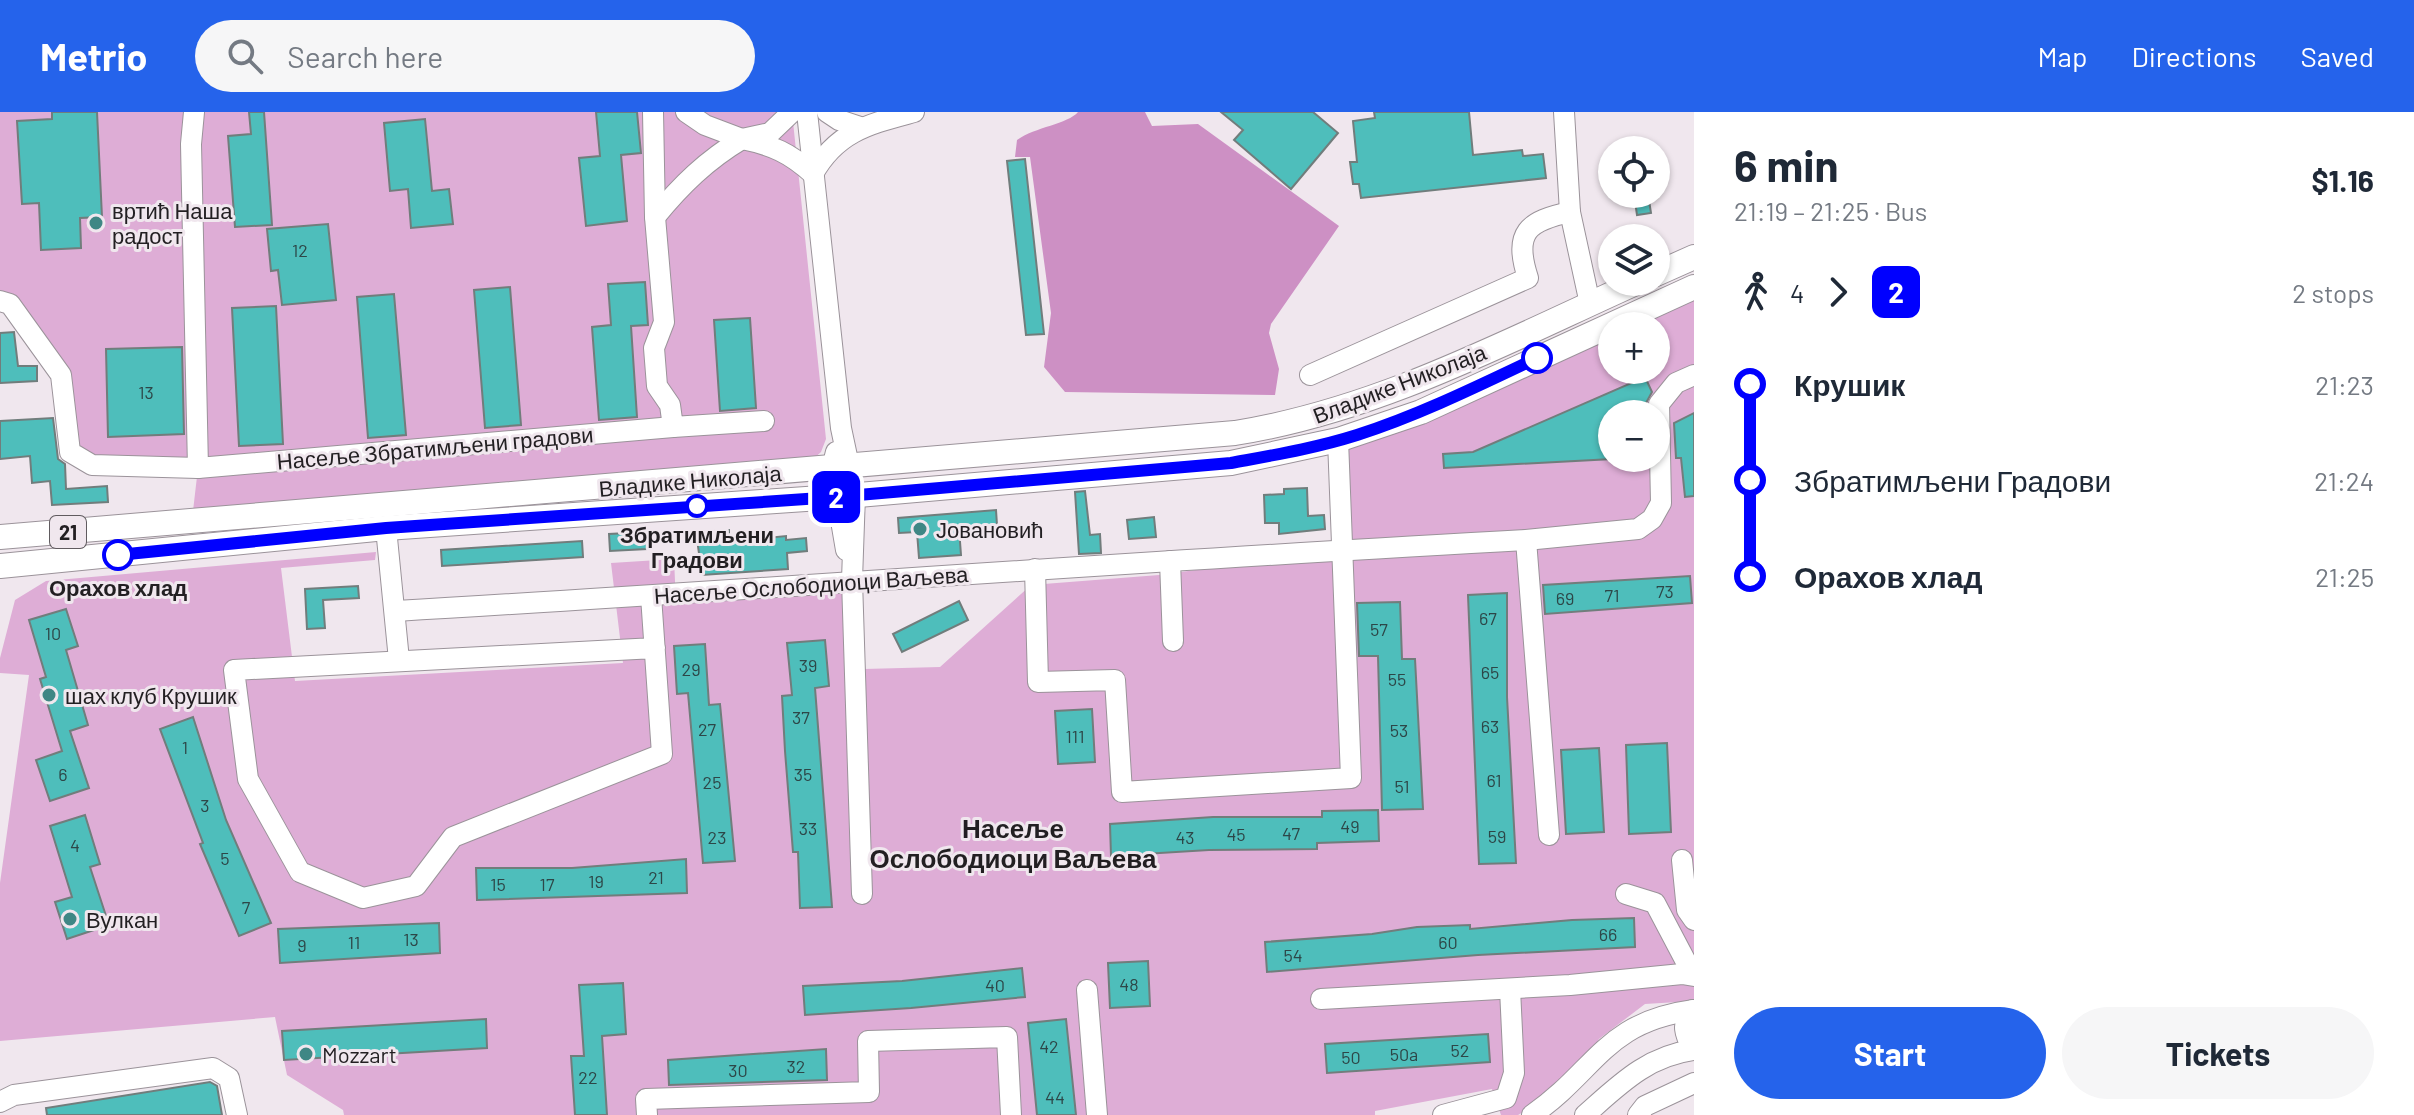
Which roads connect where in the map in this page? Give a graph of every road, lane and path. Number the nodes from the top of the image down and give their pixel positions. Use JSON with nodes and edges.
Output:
{"nodes":[{"id":1,"x":194,"y":112,"type":"edge"},
{"id":2,"x":653,"y":112,"type":"edge"},
{"id":3,"x":686,"y":112,"type":"edge"},
{"id":4,"x":792,"y":112,"type":"edge"},
{"id":5,"x":807,"y":112,"type":"edge"},
{"id":6,"x":827,"y":112,"type":"edge"},
{"id":7,"x":914,"y":112,"type":"edge"},
{"id":8,"x":1564,"y":112,"type":"edge"},
{"id":9,"x":860,"y":127,"type":"junction"},
{"id":10,"x":742,"y":139,"type":"junction"},
{"id":11,"x":813,"y":174,"type":"junction"},
{"id":12,"x":1570,"y":212,"type":"junction"},
{"id":13,"x":655,"y":217,"type":"junction"},
{"id":14,"x":1694,"y":257,"type":"edge"},
{"id":15,"x":1670,"y":268,"type":"edge"},
{"id":16,"x":1694,"y":287,"type":"edge"},
{"id":17,"x":1607,"y":296,"type":"edge"},
{"id":18,"x":0,"y":301,"type":"edge"},
{"id":19,"x":1590,"y":304,"type":"junction"},
{"id":20,"x":1310,"y":375,"type":"dead end"},
{"id":21,"x":1694,"y":375,"type":"edge"},
{"id":22,"x":764,"y":421,"type":"dead end"},
{"id":23,"x":673,"y":427,"type":"junction"},
{"id":24,"x":1338,"y":440,"type":"junction"},
{"id":25,"x":842,"y":467,"type":"junction"},
{"id":26,"x":198,"y":468,"type":"junction"},
{"id":27,"x":845,"y":496,"type":"junction"},
{"id":28,"x":386,"y":528,"type":"junction"},
{"id":29,"x":0,"y":537,"type":"edge"},
{"id":30,"x":1526,"y":540,"type":"junction"},
{"id":31,"x":1342,"y":550,"type":"junction"},
{"id":32,"x":1170,"y":561,"type":"junction"},
{"id":33,"x":0,"y":566,"type":"edge"},
{"id":34,"x":1035,"y":569,"type":"junction"},
{"id":35,"x":852,"y":580,"type":"junction"},
{"id":36,"x":651,"y":596,"type":"junction"},
{"id":37,"x":396,"y":611,"type":"junction"},
{"id":38,"x":1173,"y":641,"type":"dead end"},
{"id":39,"x":655,"y":648,"type":"junction"},
{"id":40,"x":399,"y":660,"type":"junction"},
{"id":41,"x":1549,"y":835,"type":"dead end"},
{"id":42,"x":1682,"y":860,"type":"dead end"},
{"id":43,"x":862,"y":894,"type":"dead end"},
{"id":44,"x":1626,"y":894,"type":"dead end"},
{"id":45,"x":1694,"y":920,"type":"edge"},
{"id":46,"x":1693,"y":975,"type":"edge"},
{"id":47,"x":1510,"y":989,"type":"junction"},
{"id":48,"x":1087,"y":990,"type":"dead end"},
{"id":49,"x":1321,"y":999,"type":"dead end"},
{"id":50,"x":1693,"y":1010,"type":"edge"},
{"id":51,"x":1693,"y":1050,"type":"edge"},
{"id":52,"x":1694,"y":1083,"type":"edge"},
{"id":53,"x":0,"y":1102,"type":"edge"},
{"id":54,"x":237,"y":1115,"type":"edge"},
{"id":55,"x":647,"y":1115,"type":"edge"},
{"id":56,"x":1011,"y":1115,"type":"edge"},
{"id":57,"x":1097,"y":1115,"type":"edge"},
{"id":58,"x":1443,"y":1115,"type":"edge"},
{"id":59,"x":1532,"y":1115,"type":"edge"},
{"id":60,"x":1585,"y":1115,"type":"edge"},
{"id":61,"x":1638,"y":1115,"type":"edge"}],
"edges":[{"from":1,"to":26,"type":"street"},
{"from":2,"to":13,"type":"street"},
{"from":3,"to":10,"type":"street"},
{"from":4,"to":10,"type":"street"},
{"from":5,"to":11,"type":"street"},
{"from":6,"to":9,"type":"street"},
{"from":7,"to":9,"type":"street"},
{"from":8,"to":12,"type":"street"},
{"from":9,"to":11,"type":"street"},
{"from":10,"to":11,"type":"street"},
{"from":10,"to":13,"type":"street"},
{"from":11,"to":25,"type":"street"},
{"from":12,"to":19,"type":"street"},
{"from":12,"to":20,"type":"street"},
{"from":13,"to":23,"type":"street"},
{"from":14,"to":15,"type":"main road"},
{"from":16,"to":24,"type":"main road","name":"Владике Николаја","number":"21"},
{"from":17,"to":19,"type":"main road","name":"Владике Николаја","number":"21"},
{"from":18,"to":26,"type":"street","name":"Насеље Збратимљени градови"},
{"from":19,"to":25,"type":"main road","name":"Владике Николаја","number":"21"},
{"from":21,"to":30,"type":"street","name":"Насеље Ослободиоци Ваљева"},
{"from":22,"to":23,"type":"street","name":"Насеље Збратимљени градови"},
{"from":23,"to":26,"type":"street","name":"Насеље Збратимљени градови"},
{"from":24,"to":27,"type":"main road","name":"Владике Николаја","number":"21"},
{"from":24,"to":31,"type":"street"},
{"from":25,"to":27,"type":"street"},
{"from":25,"to":29,"type":"main road","name":"Владике Николаја","number":"21"},
{"from":27,"to":28,"type":"main road","name":"Владике Николаја","number":"21"},
{"from":27,"to":35,"type":"street"},
{"from":28,"to":33,"type":"main road","name":"Владике Николаја","number":"21"},
{"from":28,"to":37,"type":"street"},
{"from":30,"to":31,"type":"street","name":"Насеље Ослободиоци Ваљева"},
{"from":30,"to":41,"type":"street"},
{"from":31,"to":32,"type":"street","name":"Насеље Ослободиоци Ваљева"},
{"from":31,"to":34,"type":"street"},
{"from":32,"to":34,"type":"street","name":"Насеље Ослободиоци Ваљева"},
{"from":32,"to":38,"type":"street"},
{"from":34,"to":35,"type":"street","name":"Насеље Ослободиоци Ваљева"},
{"from":35,"to":36,"type":"street","name":"Насеље Ослободиоци Ваљева"},
{"from":35,"to":43,"type":"street"},
{"from":36,"to":37,"type":"street","name":"Насеље Ослободиоци Ваљева"},
{"from":36,"to":39,"type":"street"},
{"from":37,"to":40,"type":"street"},
{"from":39,"to":40,"type":"street"},
{"from":39,"to":40,"type":"street"},
{"from":42,"to":45,"type":"street"},
{"from":44,"to":46,"type":"street"},
{"from":46,"to":47,"type":"street"},
{"from":47,"to":49,"type":"street"},
{"from":47,"to":58,"type":"street"},
{"from":48,"to":57,"type":"street"},
{"from":50,"to":51,"type":"street"},
{"from":50,"to":59,"type":"street"},
{"from":51,"to":60,"type":"street"},
{"from":52,"to":61,"type":"street"},
{"from":53,"to":54,"type":"street"},
{"from":55,"to":56,"type":"street"}]}
